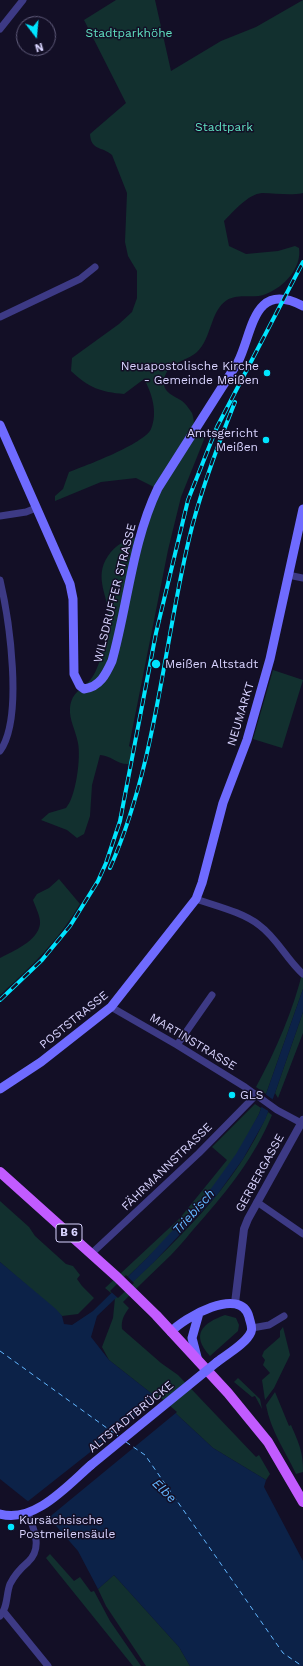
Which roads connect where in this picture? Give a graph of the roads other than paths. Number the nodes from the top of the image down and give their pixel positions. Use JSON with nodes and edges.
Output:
{"nodes":[{"id":1,"x":23,"y":0,"type":"edge"},
{"id":2,"x":0,"y":29,"type":"edge"},
{"id":3,"x":95,"y":267,"type":"dead end"},
{"id":4,"x":303,"y":306,"type":"edge"},
{"id":5,"x":0,"y":317,"type":"edge"},
{"id":6,"x":0,"y":425,"type":"edge"},
{"id":7,"x":36,"y":508,"type":"junction"},
{"id":8,"x":303,"y":509,"type":"edge"},
{"id":9,"x":0,"y":516,"type":"edge"},
{"id":10,"x":288,"y":575,"type":"junction"},
{"id":11,"x":303,"y":578,"type":"edge"},
{"id":12,"x":0,"y":580,"type":"edge"},
{"id":13,"x":0,"y":751,"type":"edge"},
{"id":14,"x":196,"y":899,"type":"junction"},
{"id":15,"x":303,"y":974,"type":"edge"},
{"id":16,"x":212,"y":995,"type":"dead end"},
{"id":17,"x":111,"y":1007,"type":"junction"},
{"id":18,"x":177,"y":1045,"type":"junction"},
{"id":19,"x":0,"y":1089,"type":"edge"},
{"id":20,"x":259,"y":1097,"type":"junction"},
{"id":21,"x":302,"y":1122,"type":"edge"},
{"id":22,"x":0,"y":1172,"type":"edge"},
{"id":23,"x":257,"y":1202,"type":"junction"},
{"id":24,"x":303,"y":1234,"type":"edge"},
{"id":25,"x":92,"y":1253,"type":"junction"},
{"id":26,"x":235,"y":1303,"type":"junction"},
{"id":27,"x":199,"y":1313,"type":"junction"},
{"id":28,"x":284,"y":1316,"type":"dead end"},
{"id":29,"x":252,"y":1328,"type":"junction"},
{"id":30,"x":171,"y":1332,"type":"junction"},
{"id":31,"x":198,"y":1361,"type":"junction"},
{"id":32,"x":303,"y":1502,"type":"edge"},
{"id":33,"x":32,"y":1512,"type":"junction"},
{"id":34,"x":0,"y":1514,"type":"edge"},
{"id":35,"x":2,"y":1614,"type":"edge"},
{"id":36,"x":48,"y":1666,"type":"edge"}],
"edges":[{"from":1,"to":2,"type":"street"},
{"from":3,"to":5,"type":"street"},
{"from":4,"to":7,"type":"main road","name":"WILSDRUFFER STRASSE"},
{"from":6,"to":7,"type":"main road","name":"WILSDRUFFER STRASSE"},
{"from":7,"to":9,"type":"street"},
{"from":8,"to":10,"type":"main road","name":"NEUMARKT"},
{"from":10,"to":11,"type":"street"},
{"from":10,"to":14,"type":"main road","name":"NEUMARKT"},
{"from":12,"to":13,"type":"street"},
{"from":14,"to":15,"type":"street"},
{"from":14,"to":17,"type":"main road","name":"POSTSTRASSE"},
{"from":16,"to":18,"type":"street"},
{"from":17,"to":18,"type":"street","name":"MARTINSTRASSE"},
{"from":17,"to":19,"type":"main road","name":"POSTSTRASSE"},
{"from":18,"to":20,"type":"street","name":"MARTINSTRASSE"},
{"from":20,"to":21,"type":"street","name":"MARTINSTRASSE"},
{"from":20,"to":25,"type":"street","name":"FÄHRMANNSTRASSE"},
{"from":21,"to":23,"type":"street","name":"GERBERGASSE"},
{"from":22,"to":25,"type":"main road","number":"B 6"},
{"from":23,"to":24,"type":"street"},
{"from":23,"to":26,"type":"street","name":"GERBERGASSE"},
{"from":25,"to":30,"type":"main road","number":"B 6"},
{"from":26,"to":27,"type":"main road"},
{"from":26,"to":29,"type":"main road"},
{"from":27,"to":30,"type":"main road"},
{"from":27,"to":31,"type":"main road"},
{"from":28,"to":29,"type":"street"},
{"from":29,"to":33,"type":"main road","name":"ALTSTADTBRÜCKE","bridge":true},
{"from":30,"to":31,"type":"main road","number":"B 6"},
{"from":31,"to":32,"type":"main road","number":"B 6"},
{"from":33,"to":34,"type":"main road"},
{"from":33,"to":35,"type":"street"},
{"from":35,"to":36,"type":"street"}]}
